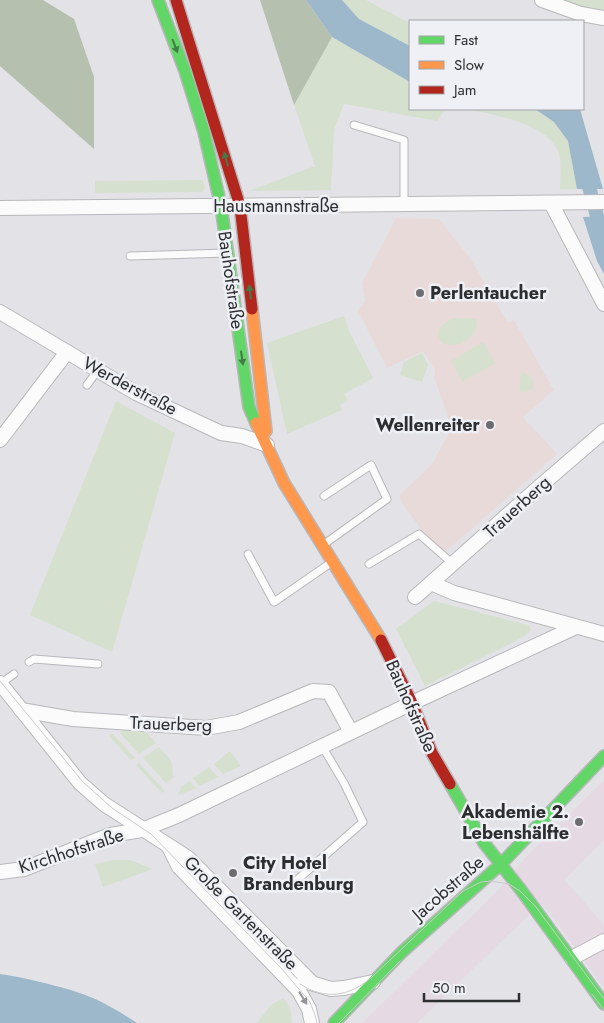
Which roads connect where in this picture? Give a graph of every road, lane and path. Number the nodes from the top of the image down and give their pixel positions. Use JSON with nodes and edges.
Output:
{"nodes":[{"id":1,"x":158,"y":0,"type":"edge"},
{"id":2,"x":176,"y":0,"type":"edge"},
{"id":3,"x":542,"y":0,"type":"edge"},
{"id":4,"x":604,"y":18,"type":"edge"},
{"id":5,"x":354,"y":125,"type":"dead end"},
{"id":6,"x":551,"y":202,"type":"junction"},
{"id":7,"x":604,"y":202,"type":"edge"},
{"id":8,"x":404,"y":205,"type":"junction"},
{"id":9,"x":220,"y":206,"type":"junction"},
{"id":10,"x":240,"y":206,"type":"junction"},
{"id":11,"x":0,"y":208,"type":"edge"},
{"id":12,"x":228,"y":253,"type":"junction"},
{"id":13,"x":130,"y":256,"type":"dead end"},
{"id":14,"x":604,"y":304,"type":"edge"},
{"id":15,"x":0,"y":312,"type":"edge"},
{"id":16,"x":67,"y":352,"type":"junction"},
{"id":17,"x":98,"y":370,"type":"junction"},
{"id":18,"x":87,"y":385,"type":"dead end"},
{"id":19,"x":604,"y":431,"type":"edge"},
{"id":20,"x":0,"y":440,"type":"edge"},
{"id":21,"x":267,"y":445,"type":"junction"},
{"id":22,"x":324,"y":496,"type":"dead end"},
{"id":23,"x":322,"y":545,"type":"junction"},
{"id":24,"x":248,"y":554,"type":"dead end"},
{"id":25,"x":333,"y":561,"type":"junction"},
{"id":26,"x":370,"y":564,"type":"dead end"},
{"id":27,"x":453,"y":564,"type":"junction"},
{"id":28,"x":431,"y":584,"type":"junction"},
{"id":29,"x":415,"y":598,"type":"dead end"},
{"id":30,"x":576,"y":627,"type":"junction"},
{"id":31,"x":604,"y":634,"type":"edge"},
{"id":32,"x":29,"y":662,"type":"dead end"},
{"id":33,"x":98,"y":664,"type":"dead end"},
{"id":34,"x":14,"y":674,"type":"dead end"},
{"id":35,"x":0,"y":683,"type":"edge"},
{"id":36,"x":412,"y":703,"type":"junction"},
{"id":37,"x":21,"y":710,"type":"junction"},
{"id":38,"x":351,"y":732,"type":"junction"},
{"id":39,"x":322,"y":746,"type":"junction"},
{"id":40,"x":604,"y":756,"type":"edge"},
{"id":41,"x":142,"y":830,"type":"junction"},
{"id":42,"x":169,"y":846,"type":"junction"},
{"id":43,"x":501,"y":864,"type":"junction"},
{"id":44,"x":0,"y":872,"type":"edge"},
{"id":45,"x":297,"y":880,"type":"dead end"},
{"id":46,"x":604,"y":941,"type":"edge"},
{"id":47,"x":572,"y":958,"type":"junction"},
{"id":48,"x":286,"y":977,"type":"junction"},
{"id":49,"x":311,"y":982,"type":"junction"},
{"id":50,"x":374,"y":982,"type":"junction"},
{"id":51,"x":604,"y":1004,"type":"edge"},
{"id":52,"x":312,"y":1023,"type":"edge"},
{"id":53,"x":334,"y":1023,"type":"edge"}],
"edges":[{"from":1,"to":9,"type":"street","name":"Bauhofstraße","one_way":true},
{"from":10,"to":2,"type":"street","name":"Bauhofstraße","one_way":true},
{"from":3,"to":4,"type":"street"},
{"from":5,"to":8,"type":"lane"},
{"from":6,"to":7,"type":"street","name":"Hausmannstraße"},
{"from":6,"to":8,"type":"street","name":"Hausmannstraße"},
{"from":6,"to":14,"type":"street"},
{"from":8,"to":10,"type":"street","name":"Hausmannstraße"},
{"from":9,"to":10,"type":"street","name":"Hausmannstraße"},
{"from":9,"to":11,"type":"street","name":"Hausmannstraße"},
{"from":9,"to":12,"type":"street","name":"Bauhofstraße"},
{"from":21,"to":10,"type":"street","name":"Bauhofstraße","one_way":true},
{"from":12,"to":13,"type":"lane"},
{"from":12,"to":21,"type":"street","name":"Bauhofstraße","one_way":true},
{"from":15,"to":16,"type":"street","name":"Werderstraße"},
{"from":16,"to":17,"type":"street","name":"Werderstraße"},
{"from":16,"to":20,"type":"street"},
{"from":17,"to":18,"type":"lane"},
{"from":17,"to":21,"type":"street","name":"Werderstraße"},
{"from":19,"to":27,"type":"street","name":"Trauerberg"},
{"from":21,"to":23,"type":"street","name":"Bauhofstraße"},
{"from":22,"to":23,"type":"lane"},
{"from":23,"to":25,"type":"street","name":"Bauhofstraße"},
{"from":24,"to":25,"type":"lane"},
{"from":25,"to":36,"type":"street","name":"Bauhofstraße"},
{"from":26,"to":27,"type":"lane"},
{"from":27,"to":28,"type":"street","name":"Trauerberg"},
{"from":28,"to":29,"type":"street","name":"Trauerberg"},
{"from":28,"to":30,"type":"street"},
{"from":30,"to":31,"type":"street"},
{"from":30,"to":36,"type":"street"},
{"from":32,"to":33,"type":"lane"},
{"from":34,"to":35,"type":"lane"},
{"from":35,"to":37,"type":"street","name":"Große Gartenstraße"},
{"from":36,"to":38,"type":"street"},
{"from":36,"to":43,"type":"street","name":"Bauhofstraße"},
{"from":37,"to":38,"type":"street","name":"Trauerberg"},
{"from":37,"to":41,"type":"street","name":"Große Gartenstraße"},
{"from":38,"to":39,"type":"street"},
{"from":39,"to":41,"type":"street"},
{"from":39,"to":45,"type":"lane"},
{"from":40,"to":43,"type":"street","name":"Jacobstraße"},
{"from":41,"to":42,"type":"street","name":"Große Gartenstraße"},
{"from":41,"to":44,"type":"street","name":"Kirchhofstraße"},
{"from":42,"to":48,"type":"street","name":"Große Gartenstraße"},
{"from":42,"to":49,"type":"street","name":"Große Gartenstraße"},
{"from":43,"to":47,"type":"street","name":"Bauhofstraße"},
{"from":43,"to":50,"type":"street","name":"Jacobstraße"},
{"from":46,"to":47,"type":"street"},
{"from":47,"to":51,"type":"street","name":"Bauhofstraße"},
{"from":48,"to":49,"type":"street","name":"Große Gartenstraße"},
{"from":48,"to":52,"type":"street","name":"Große Gartenstraße","one_way":true},
{"from":49,"to":50,"type":"street","name":"Große Gartenstraße"},
{"from":50,"to":53,"type":"street","name":"Jacobstraße"}]}
